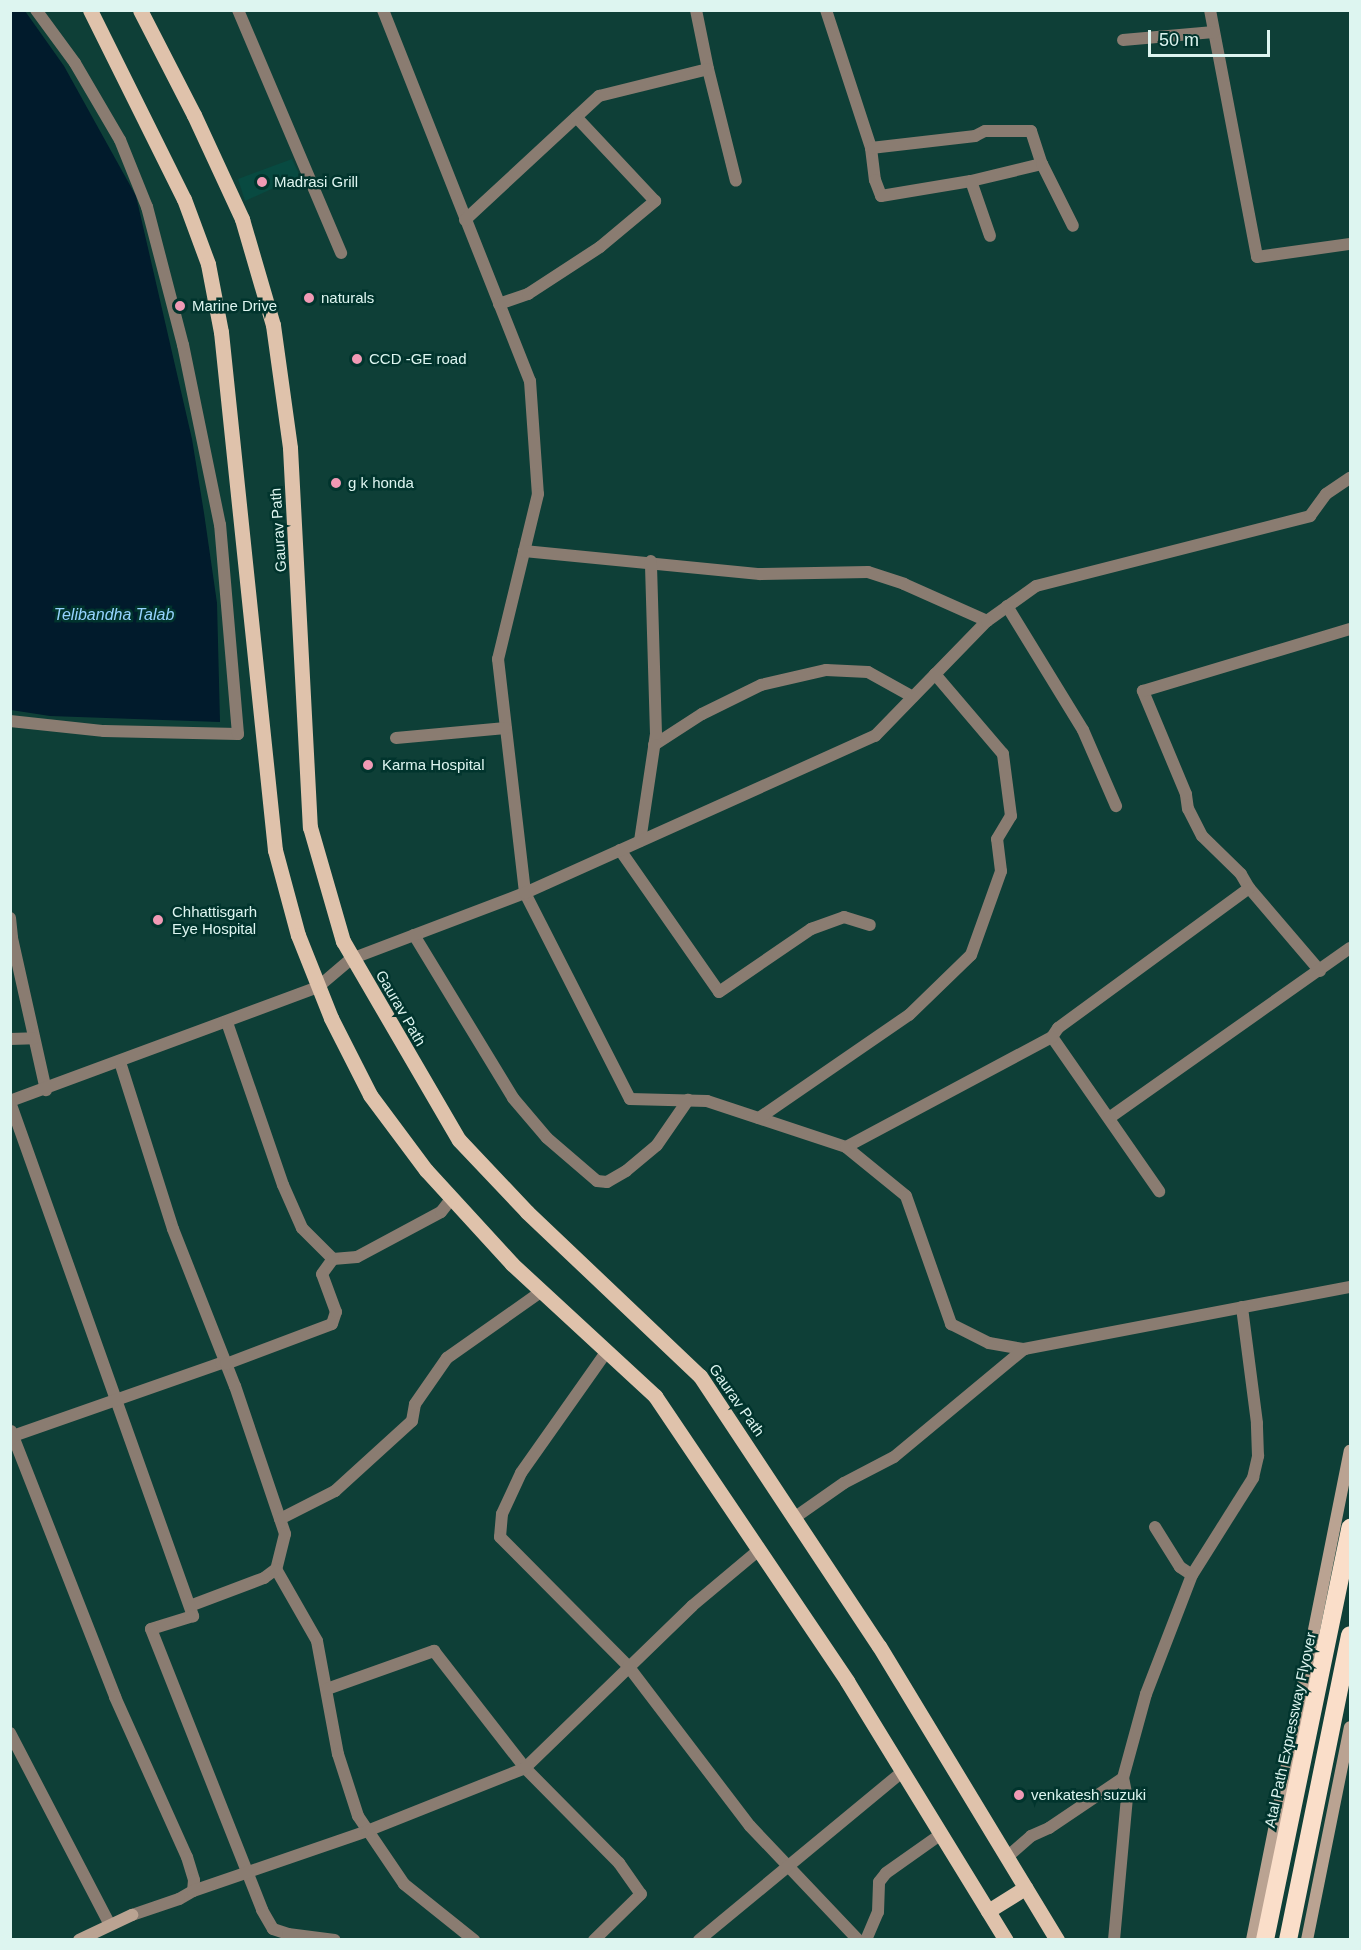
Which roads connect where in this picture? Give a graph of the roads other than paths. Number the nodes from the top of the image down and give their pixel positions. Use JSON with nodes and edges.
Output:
{"nodes":[{"id":1,"x":36,"y":10,"type":"edge"},
{"id":2,"x":90,"y":10,"type":"edge"},
{"id":3,"x":140,"y":10,"type":"edge"},
{"id":4,"x":238,"y":10,"type":"edge"},
{"id":5,"x":383,"y":10,"type":"edge"},
{"id":6,"x":696,"y":10,"type":"edge"},
{"id":7,"x":826,"y":10,"type":"edge"},
{"id":8,"x":1210,"y":10,"type":"edge"},
{"id":9,"x":1214,"y":32,"type":"junction"},
{"id":10,"x":1123,"y":40,"type":"dead end"},
{"id":11,"x":708,"y":69,"type":"junction"},
{"id":12,"x":576,"y":117,"type":"junction"},
{"id":13,"x":871,"y":148,"type":"junction"},
{"id":14,"x":1042,"y":164,"type":"junction"},
{"id":15,"x":736,"y":181,"type":"dead end"},
{"id":16,"x":971,"y":181,"type":"junction"},
{"id":17,"x":465,"y":220,"type":"junction"},
{"id":18,"x":1073,"y":226,"type":"dead end"},
{"id":19,"x":990,"y":236,"type":"dead end"},
{"id":20,"x":1350,"y":244,"type":"edge"},
{"id":21,"x":341,"y":253,"type":"dead end"},
{"id":22,"x":499,"y":304,"type":"junction"},
{"id":23,"x":1350,"y":477,"type":"edge"},
{"id":24,"x":524,"y":550,"type":"junction"},
{"id":25,"x":651,"y":561,"type":"junction"},
{"id":26,"x":1007,"y":606,"type":"junction"},
{"id":27,"x":987,"y":621,"type":"junction"},
{"id":28,"x":1350,"y":629,"type":"edge"},
{"id":29,"x":935,"y":674,"type":"junction"},
{"id":30,"x":913,"y":697,"type":"junction"},
{"id":31,"x":10,"y":721,"type":"edge"},
{"id":32,"x":506,"y":728,"type":"junction"},
{"id":33,"x":396,"y":738,"type":"dead end"},
{"id":34,"x":654,"y":745,"type":"junction"},
{"id":35,"x":1116,"y":806,"type":"dead end"},
{"id":36,"x":640,"y":841,"type":"junction"},
{"id":37,"x":620,"y":850,"type":"junction"},
{"id":38,"x":1249,"y":888,"type":"junction"},
{"id":39,"x":525,"y":893,"type":"junction"},
{"id":40,"x":10,"y":918,"type":"edge"},
{"id":41,"x":870,"y":925,"type":"dead end"},
{"id":42,"x":414,"y":935,"type":"junction"},
{"id":43,"x":11,"y":938,"type":"edge"},
{"id":44,"x":1350,"y":948,"type":"edge"},
{"id":45,"x":351,"y":959,"type":"junction"},
{"id":46,"x":1320,"y":971,"type":"junction"},
{"id":47,"x":318,"y":987,"type":"junction"},
{"id":48,"x":227,"y":1022,"type":"junction"},
{"id":49,"x":1052,"y":1037,"type":"junction"},
{"id":50,"x":34,"y":1038,"type":"junction"},
{"id":51,"x":10,"y":1039,"type":"edge"},
{"id":52,"x":120,"y":1062,"type":"junction"},
{"id":53,"x":46,"y":1090,"type":"junction"},
{"id":54,"x":688,"y":1100,"type":"junction"},
{"id":55,"x":10,"y":1102,"type":"edge"},
{"id":56,"x":759,"y":1118,"type":"junction"},
{"id":57,"x":1109,"y":1118,"type":"junction"},
{"id":58,"x":846,"y":1147,"type":"junction"},
{"id":59,"x":1159,"y":1191,"type":"dead end"},
{"id":60,"x":452,"y":1198,"type":"junction"},
{"id":61,"x":333,"y":1259,"type":"junction"},
{"id":62,"x":1350,"y":1287,"type":"edge"},
{"id":63,"x":542,"y":1291,"type":"junction"},
{"id":64,"x":1242,"y":1307,"type":"junction"},
{"id":65,"x":1024,"y":1349,"type":"junction"},
{"id":66,"x":607,"y":1352,"type":"junction"},
{"id":67,"x":226,"y":1364,"type":"junction"},
{"id":68,"x":116,"y":1400,"type":"junction"},
{"id":69,"x":11,"y":1435,"type":"edge"},
{"id":70,"x":1350,"y":1451,"type":"edge"},
{"id":71,"x":794,"y":1518,"type":"junction"},
{"id":72,"x":280,"y":1519,"type":"junction"},
{"id":73,"x":1155,"y":1527,"type":"dead end"},
{"id":74,"x":1350,"y":1528,"type":"edge"},
{"id":75,"x":759,"y":1550,"type":"junction"},
{"id":76,"x":276,"y":1569,"type":"junction"},
{"id":77,"x":1192,"y":1575,"type":"junction"},
{"id":78,"x":189,"y":1606,"type":"junction"},
{"id":79,"x":1350,"y":1635,"type":"edge"},
{"id":80,"x":628,"y":1666,"type":"junction"},
{"id":81,"x":327,"y":1689,"type":"junction"},
{"id":82,"x":1350,"y":1727,"type":"edge"},
{"id":83,"x":10,"y":1733,"type":"edge"},
{"id":84,"x":525,"y":1768,"type":"junction"},
{"id":85,"x":903,"y":1771,"type":"junction"},
{"id":86,"x":1123,"y":1778,"type":"junction"},
{"id":87,"x":367,"y":1831,"type":"junction"},
{"id":88,"x":941,"y":1834,"type":"junction"},
{"id":89,"x":1007,"y":1857,"type":"junction"},
{"id":90,"x":789,"y":1867,"type":"junction"},
{"id":91,"x":247,"y":1874,"type":"junction"},
{"id":92,"x":1025,"y":1888,"type":"junction"},
{"id":93,"x":193,"y":1891,"type":"junction"},
{"id":94,"x":988,"y":1911,"type":"junction"},
{"id":95,"x":110,"y":1925,"type":"junction"},
{"id":96,"x":79,"y":1940,"type":"edge"},
{"id":97,"x":335,"y":1940,"type":"edge"},
{"id":98,"x":474,"y":1940,"type":"edge"},
{"id":99,"x":594,"y":1940,"type":"edge"},
{"id":100,"x":699,"y":1940,"type":"edge"},
{"id":101,"x":858,"y":1940,"type":"edge"},
{"id":102,"x":867,"y":1940,"type":"edge"},
{"id":103,"x":1006,"y":1940,"type":"edge"},
{"id":104,"x":1057,"y":1940,"type":"edge"},
{"id":105,"x":1114,"y":1940,"type":"edge"},
{"id":106,"x":1252,"y":1940,"type":"edge"},
{"id":107,"x":1265,"y":1940,"type":"edge"},
{"id":108,"x":1288,"y":1940,"type":"edge"},
{"id":109,"x":1307,"y":1940,"type":"edge"}],
"edges":[{"from":1,"to":31,"type":"street"},
{"from":2,"to":47,"type":"main road"},
{"from":3,"to":45,"type":"main road","name":"Gaurav Path"},
{"from":4,"to":21,"type":"street"},
{"from":5,"to":17,"type":"street"},
{"from":6,"to":11,"type":"street"},
{"from":7,"to":13,"type":"street"},
{"from":8,"to":9,"type":"street"},
{"from":9,"to":10,"type":"street"},
{"from":9,"to":20,"type":"street"},
{"from":11,"to":12,"type":"street"},
{"from":11,"to":15,"type":"street"},
{"from":12,"to":17,"type":"street"},
{"from":12,"to":22,"type":"street"},
{"from":13,"to":14,"type":"street"},
{"from":13,"to":16,"type":"street"},
{"from":14,"to":16,"type":"street"},
{"from":14,"to":18,"type":"street"},
{"from":16,"to":19,"type":"street"},
{"from":17,"to":22,"type":"street"},
{"from":22,"to":24,"type":"street"},
{"from":23,"to":26,"type":"street"},
{"from":24,"to":25,"type":"street"},
{"from":24,"to":32,"type":"street"},
{"from":25,"to":27,"type":"street"},
{"from":25,"to":34,"type":"street"},
{"from":26,"to":27,"type":"street"},
{"from":26,"to":35,"type":"street"},
{"from":27,"to":29,"type":"street"},
{"from":28,"to":38,"type":"street"},
{"from":29,"to":30,"type":"street"},
{"from":29,"to":56,"type":"street"},
{"from":30,"to":34,"type":"street"},
{"from":30,"to":36,"type":"street"},
{"from":32,"to":33,"type":"street"},
{"from":32,"to":39,"type":"street"},
{"from":34,"to":36,"type":"street"},
{"from":36,"to":37,"type":"street"},
{"from":37,"to":39,"type":"street"},
{"from":37,"to":41,"type":"street"},
{"from":38,"to":46,"type":"street"},
{"from":38,"to":49,"type":"street"},
{"from":39,"to":42,"type":"street"},
{"from":39,"to":54,"type":"street"},
{"from":40,"to":43,"type":"street"},
{"from":42,"to":45,"type":"street"},
{"from":42,"to":54,"type":"street"},
{"from":43,"to":50,"type":"street"},
{"from":44,"to":46,"type":"street"},
{"from":45,"to":47,"type":"street"},
{"from":45,"to":71,"type":"main road","name":"Gaurav Path"},
{"from":46,"to":57,"type":"street"},
{"from":47,"to":48,"type":"street"},
{"from":47,"to":60,"type":"main road"},
{"from":48,"to":52,"type":"street"},
{"from":48,"to":61,"type":"street"},
{"from":49,"to":57,"type":"street"},
{"from":49,"to":58,"type":"street"},
{"from":50,"to":51,"type":"street"},
{"from":50,"to":53,"type":"street"},
{"from":52,"to":53,"type":"street"},
{"from":52,"to":67,"type":"street"},
{"from":53,"to":55,"type":"street"},
{"from":54,"to":56,"type":"street"},
{"from":55,"to":68,"type":"street"},
{"from":56,"to":58,"type":"street"},
{"from":57,"to":59,"type":"street"},
{"from":58,"to":65,"type":"street"},
{"from":60,"to":61,"type":"street"},
{"from":60,"to":63,"type":"main road"},
{"from":61,"to":67,"type":"street"},
{"from":62,"to":64,"type":"street"},
{"from":63,"to":66,"type":"main road"},
{"from":63,"to":72,"type":"street"},
{"from":64,"to":65,"type":"street"},
{"from":64,"to":77,"type":"street"},
{"from":65,"to":71,"type":"street"},
{"from":66,"to":75,"type":"main road"},
{"from":66,"to":80,"type":"street"},
{"from":67,"to":68,"type":"street"},
{"from":67,"to":72,"type":"street"},
{"from":68,"to":69,"type":"street"},
{"from":68,"to":78,"type":"street"},
{"from":69,"to":93,"type":"street"},
{"from":70,"to":106,"type":"street"},
{"from":71,"to":89,"type":"main road","name":"Gaurav Path"},
{"from":72,"to":76,"type":"street"},
{"from":73,"to":77,"type":"street"},
{"from":74,"to":107,"type":"highway","name":"Atal Path Expressway Flyover"},
{"from":75,"to":80,"type":"street"},
{"from":75,"to":85,"type":"main road"},
{"from":76,"to":78,"type":"street"},
{"from":76,"to":81,"type":"street"},
{"from":77,"to":86,"type":"street"},
{"from":78,"to":91,"type":"street"},
{"from":79,"to":108,"type":"highway"},
{"from":80,"to":84,"type":"street"},
{"from":80,"to":90,"type":"street"},
{"from":81,"to":84,"type":"street"},
{"from":81,"to":87,"type":"street"},
{"from":82,"to":109,"type":"street"},
{"from":83,"to":95,"type":"street"},
{"from":84,"to":87,"type":"street"},
{"from":84,"to":99,"type":"street"},
{"from":85,"to":88,"type":"main road"},
{"from":85,"to":90,"type":"street"},
{"from":86,"to":89,"type":"street"},
{"from":86,"to":105,"type":"street"},
{"from":87,"to":91,"type":"street"},
{"from":87,"to":98,"type":"street"},
{"from":88,"to":94,"type":"main road"},
{"from":88,"to":102,"type":"street"},
{"from":89,"to":92,"type":"main road","name":"Gaurav Path"},
{"from":90,"to":100,"type":"street"},
{"from":90,"to":101,"type":"street"},
{"from":91,"to":93,"type":"street"},
{"from":91,"to":97,"type":"street"},
{"from":92,"to":94,"type":"main road"},
{"from":92,"to":104,"type":"main road","name":"Gaurav Path"},
{"from":93,"to":95,"type":"street"},
{"from":94,"to":103,"type":"main road"},
{"from":95,"to":96,"type":"street"}]}
